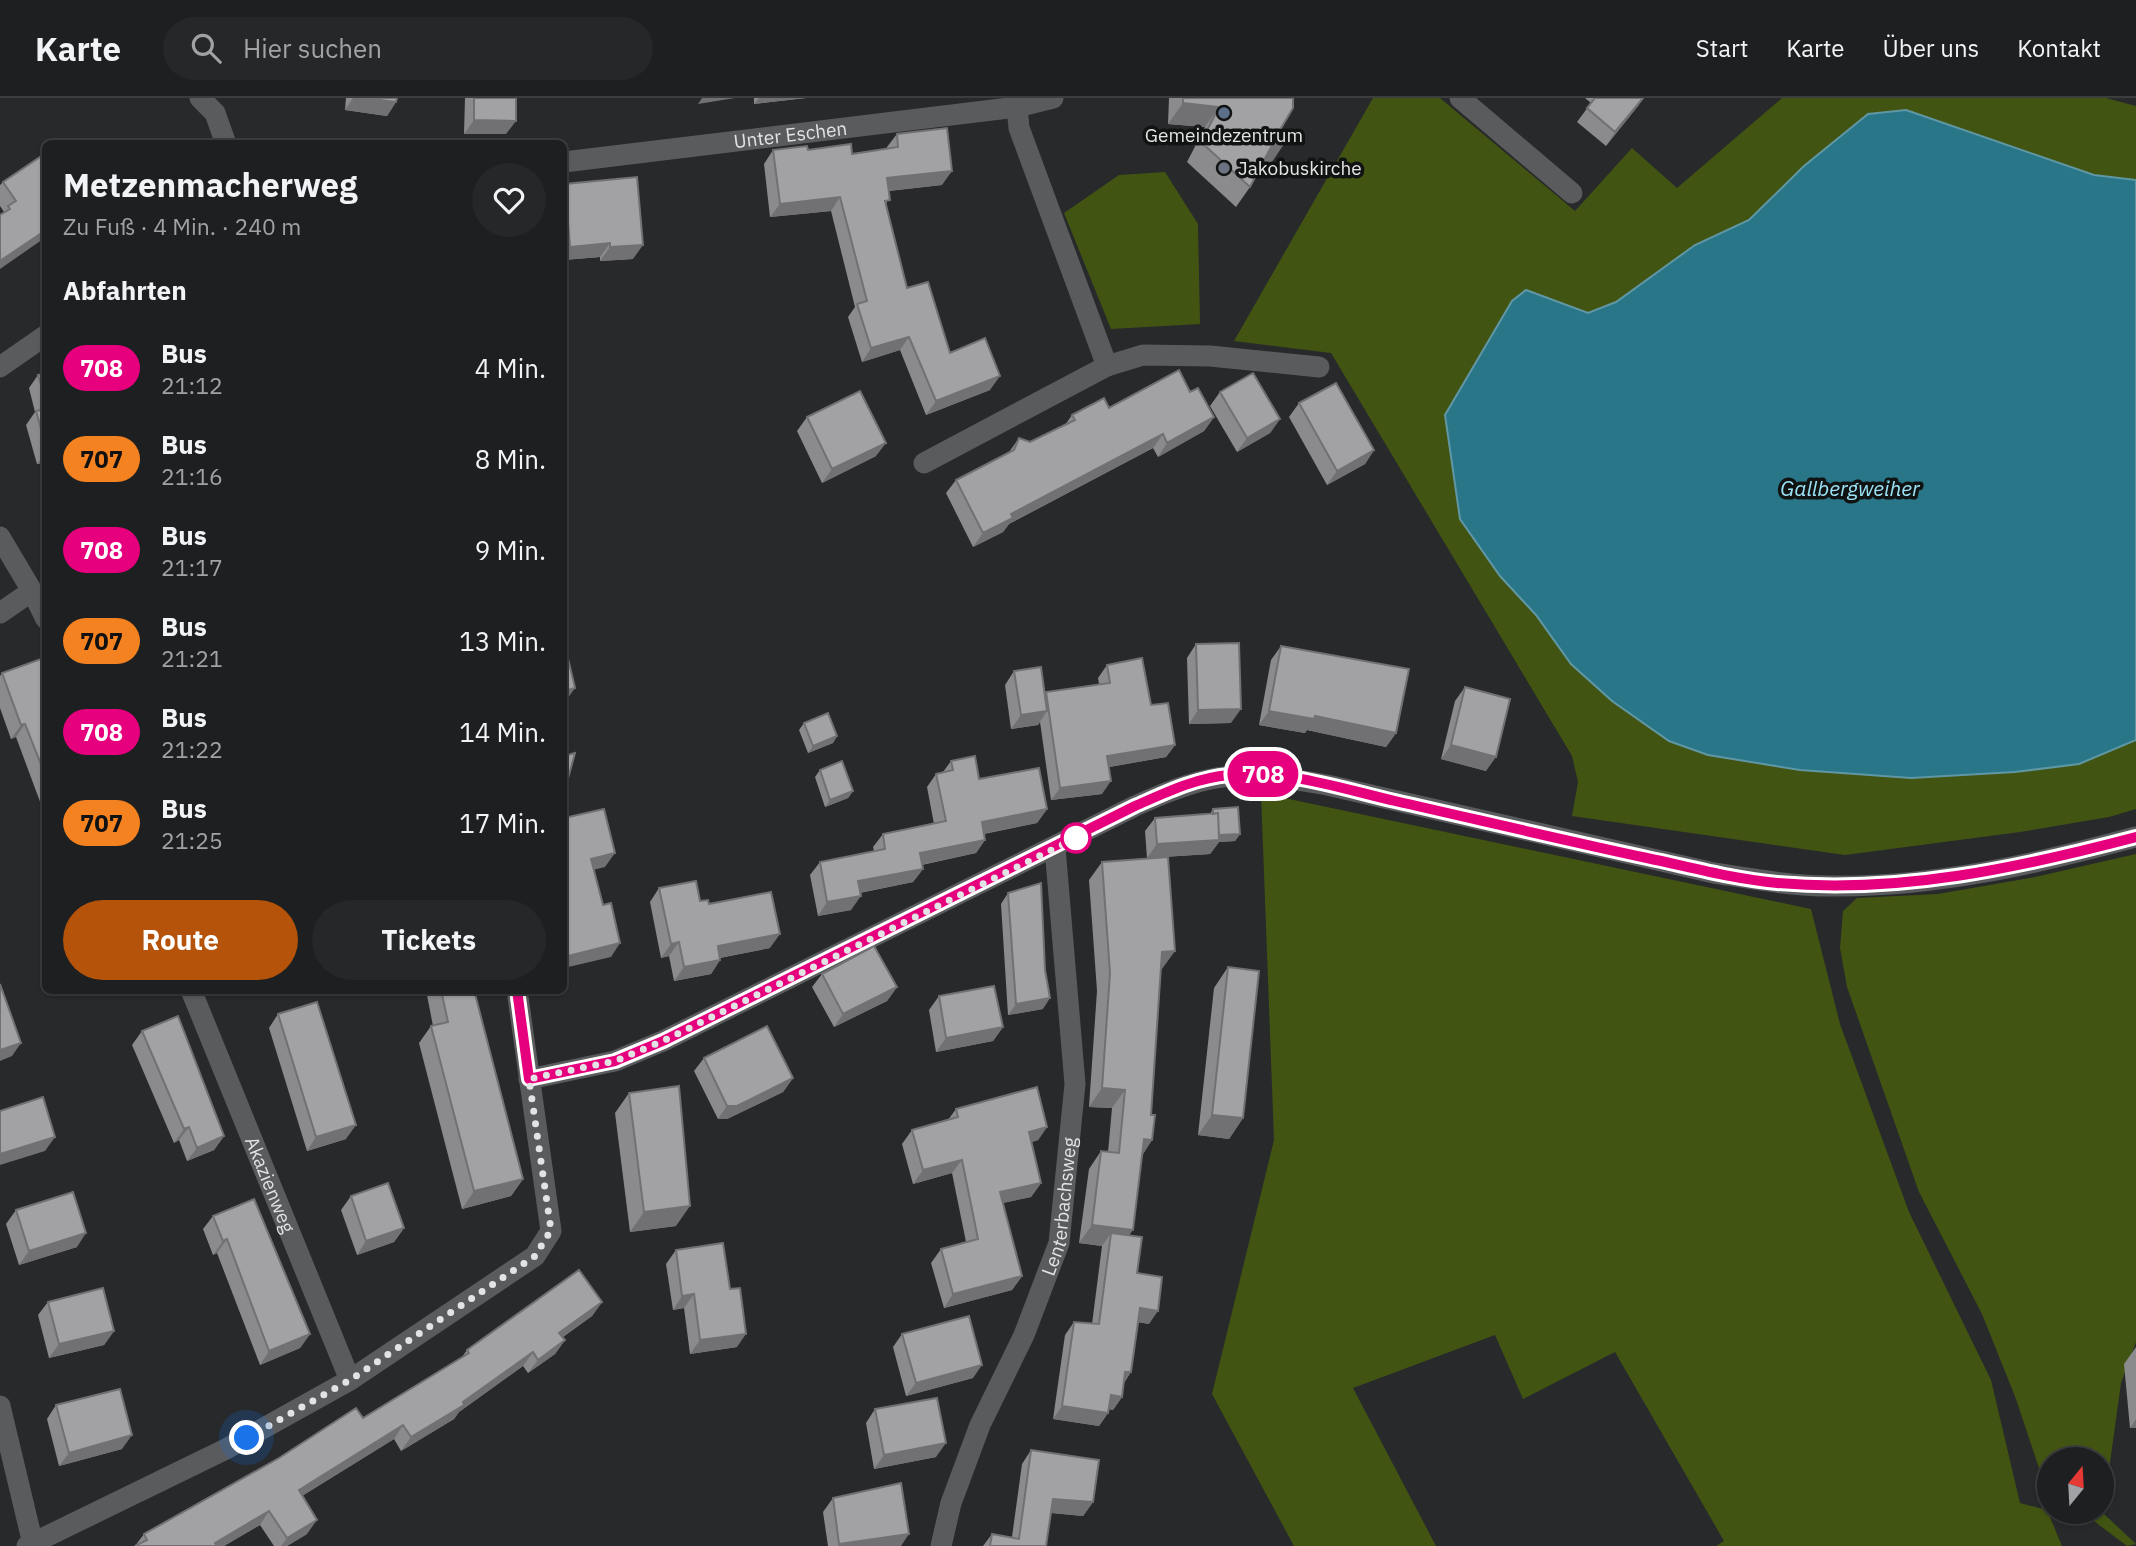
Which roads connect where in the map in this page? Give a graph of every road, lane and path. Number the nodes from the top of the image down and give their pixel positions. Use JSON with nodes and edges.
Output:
{"nodes":[{"id":1,"x":200,"y":98,"type":"edge"},
{"id":2,"x":1053,"y":98,"type":"edge"},
{"id":3,"x":1460,"y":98,"type":"edge"},
{"id":4,"x":1017,"y":107,"type":"junction"},
{"id":5,"x":225,"y":140,"type":"edge"},
{"id":6,"x":567,"y":163,"type":"edge"},
{"id":7,"x":1572,"y":193,"type":"dead end"},
{"id":8,"x":42,"y":338,"type":"edge"},
{"id":9,"x":1107,"y":366,"type":"junction"},
{"id":10,"x":0,"y":367,"type":"edge"},
{"id":11,"x":1319,"y":367,"type":"dead end"},
{"id":12,"x":924,"y":463,"type":"dead end"},
{"id":13,"x":0,"y":537,"type":"edge"},
{"id":14,"x":32,"y":592,"type":"junction"},
{"id":15,"x":42,"y":611,"type":"edge"},
{"id":16,"x":0,"y":613,"type":"edge"},
{"id":17,"x":2136,"y":837,"type":"edge"},
{"id":18,"x":1055,"y":848,"type":"junction"},
{"id":19,"x":193,"y":994,"type":"edge"},
{"id":20,"x":518,"y":994,"type":"edge"},
{"id":21,"x":529,"y":1079,"type":"junction"},
{"id":22,"x":350,"y":1380,"type":"junction"},
{"id":23,"x":0,"y":1406,"type":"edge"},
{"id":24,"x":30,"y":1545,"type":"edge"},
{"id":25,"x":941,"y":1546,"type":"edge"}],
"edges":[{"from":1,"to":5,"type":"street"},
{"from":2,"to":4,"type":"street","name":"Unter Eschen"},
{"from":3,"to":7,"type":"street"},
{"from":4,"to":6,"type":"street","name":"Unter Eschen"},
{"from":4,"to":9,"type":"street"},
{"from":8,"to":10,"type":"street"},
{"from":9,"to":11,"type":"street"},
{"from":9,"to":12,"type":"street"},
{"from":13,"to":14,"type":"street"},
{"from":14,"to":15,"type":"street"},
{"from":14,"to":16,"type":"street"},
{"from":17,"to":18,"type":"street"},
{"from":18,"to":21,"type":"street"},
{"from":18,"to":25,"type":"street","name":"Lenterbachsweg"},
{"from":19,"to":22,"type":"street","name":"Akazienweg"},
{"from":20,"to":21,"type":"street"},
{"from":21,"to":22,"type":"street"},
{"from":22,"to":24,"type":"street"},
{"from":23,"to":24,"type":"street"}]}
